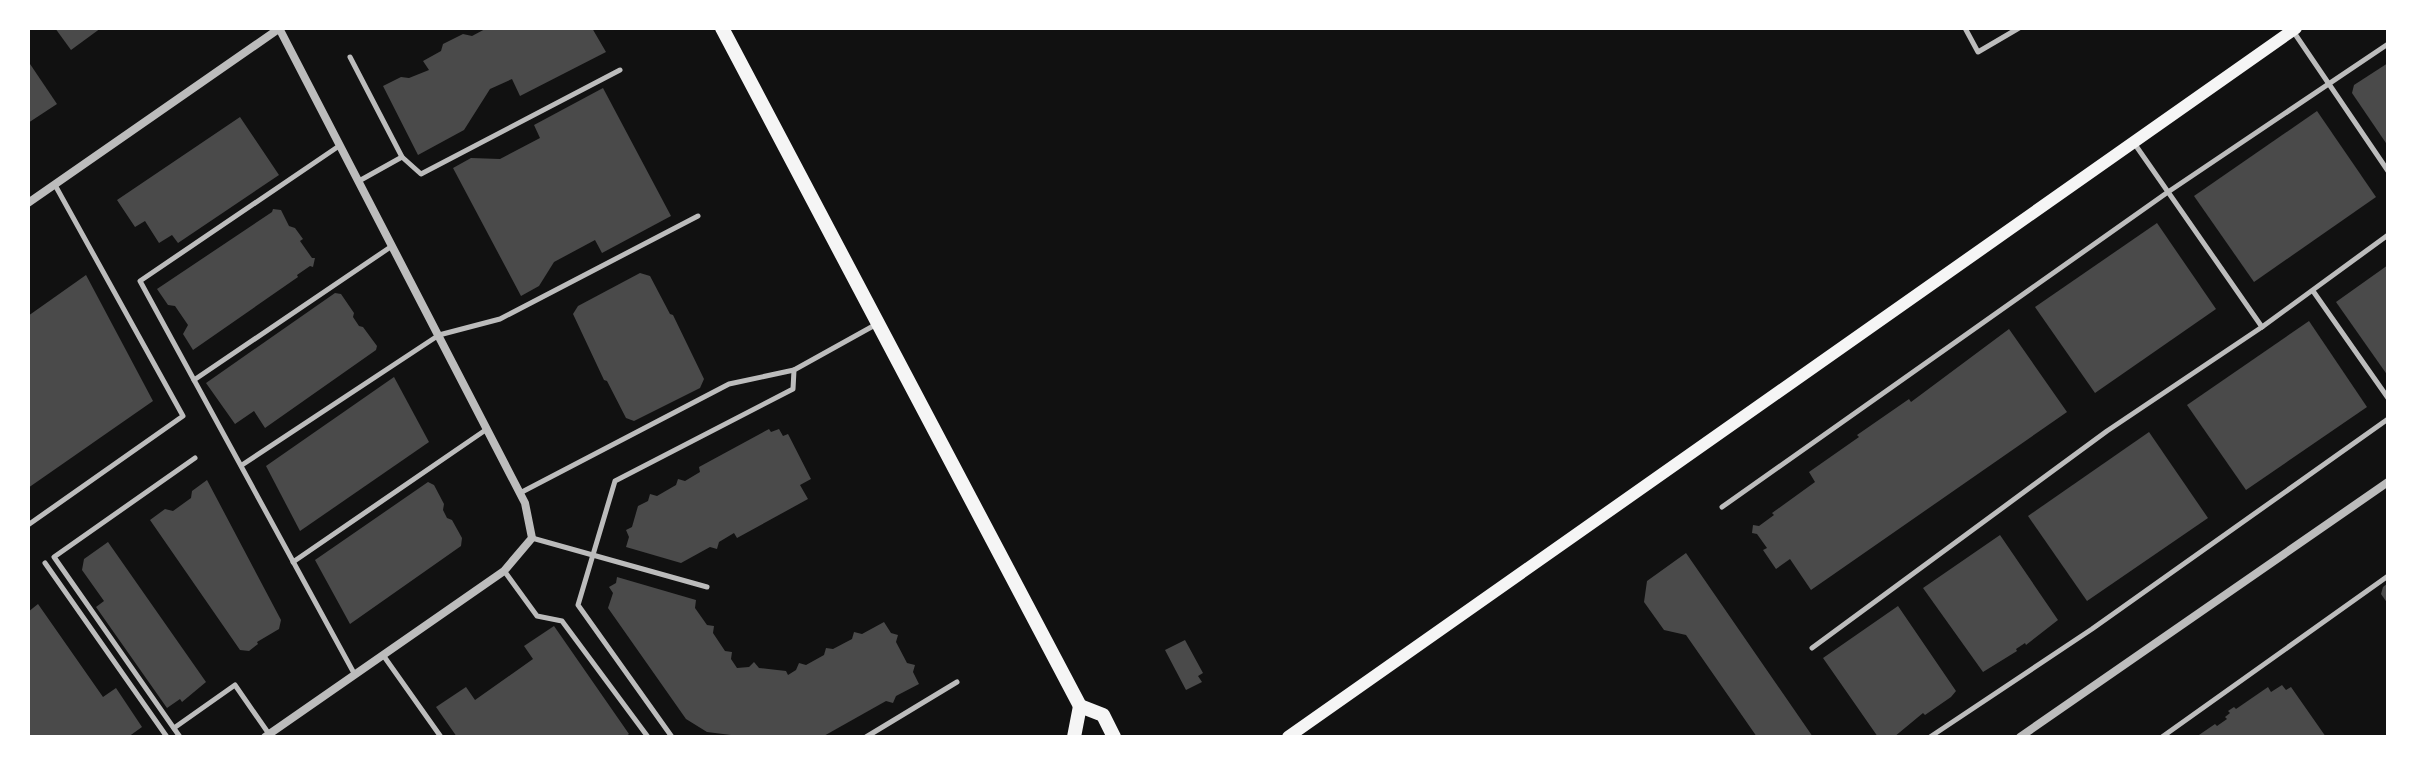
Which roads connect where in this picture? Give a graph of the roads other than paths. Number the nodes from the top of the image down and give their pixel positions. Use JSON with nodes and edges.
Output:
{"nodes":[{"id":1,"x":280,"y":28,"type":"edge"},
{"id":2,"x":722,"y":28,"type":"edge"},
{"id":3,"x":1965,"y":28,"type":"edge"},
{"id":4,"x":2019,"y":28,"type":"edge"},
{"id":5,"x":2294,"y":29,"type":"edge"},
{"id":6,"x":2388,"y":44,"type":"edge"},
{"id":7,"x":350,"y":57,"type":"dead end"},
{"id":8,"x":620,"y":70,"type":"dead end"},
{"id":9,"x":2328,"y":84,"type":"junction"},
{"id":10,"x":2134,"y":142,"type":"junction"},
{"id":11,"x":340,"y":145,"type":"junction"},
{"id":12,"x":402,"y":157,"type":"junction"},
{"id":13,"x":2388,"y":171,"type":"edge"},
{"id":14,"x":359,"y":181,"type":"junction"},
{"id":15,"x":55,"y":184,"type":"junction"},
{"id":16,"x":2168,"y":192,"type":"junction"},
{"id":17,"x":28,"y":203,"type":"edge"},
{"id":18,"x":698,"y":216,"type":"dead end"},
{"id":19,"x":2388,"y":235,"type":"edge"},
{"id":20,"x":392,"y":246,"type":"junction"},
{"id":21,"x":2313,"y":291,"type":"junction"},
{"id":22,"x":880,"y":323,"type":"junction"},
{"id":23,"x":2262,"y":327,"type":"junction"},
{"id":24,"x":439,"y":335,"type":"junction"},
{"id":25,"x":794,"y":370,"type":"junction"},
{"id":26,"x":194,"y":380,"type":"junction"},
{"id":27,"x":2388,"y":398,"type":"edge"},
{"id":28,"x":2388,"y":419,"type":"edge"},
{"id":29,"x":487,"y":429,"type":"junction"},
{"id":30,"x":195,"y":458,"type":"dead end"},
{"id":31,"x":242,"y":465,"type":"junction"},
{"id":32,"x":2388,"y":482,"type":"edge"},
{"id":33,"x":520,"y":493,"type":"junction"},
{"id":34,"x":1722,"y":507,"type":"dead end"},
{"id":35,"x":28,"y":525,"type":"edge"},
{"id":36,"x":532,"y":538,"type":"junction"},
{"id":37,"x":593,"y":555,"type":"junction"},
{"id":38,"x":293,"y":562,"type":"junction"},
{"id":39,"x":45,"y":563,"type":"dead end"},
{"id":40,"x":504,"y":571,"type":"junction"},
{"id":41,"x":2388,"y":576,"type":"edge"},
{"id":42,"x":707,"y":587,"type":"dead end"},
{"id":43,"x":1812,"y":648,"type":"dead end"},
{"id":44,"x":383,"y":655,"type":"junction"},
{"id":45,"x":355,"y":675,"type":"junction"},
{"id":46,"x":957,"y":682,"type":"dead end"},
{"id":47,"x":1080,"y":706,"type":"junction"},
{"id":48,"x":174,"y":728,"type":"junction"},
{"id":49,"x":267,"y":736,"type":"edge"},
{"id":50,"x":167,"y":737,"type":"edge"},
{"id":51,"x":180,"y":737,"type":"edge"},
{"id":52,"x":441,"y":737,"type":"edge"},
{"id":53,"x":648,"y":737,"type":"edge"},
{"id":54,"x":672,"y":737,"type":"edge"},
{"id":55,"x":866,"y":737,"type":"edge"},
{"id":56,"x":1074,"y":737,"type":"edge"},
{"id":57,"x":1114,"y":737,"type":"edge"},
{"id":58,"x":1288,"y":737,"type":"edge"},
{"id":59,"x":1930,"y":737,"type":"edge"},
{"id":60,"x":2020,"y":737,"type":"edge"},
{"id":61,"x":2162,"y":737,"type":"edge"}],
"edges":[{"from":1,"to":11,"type":"street"},
{"from":1,"to":15,"type":"street"},
{"from":2,"to":22,"type":"main road"},
{"from":3,"to":4,"type":"lane"},
{"from":5,"to":9,"type":"lane"},
{"from":5,"to":10,"type":"main road"},
{"from":6,"to":9,"type":"lane"},
{"from":7,"to":12,"type":"lane"},
{"from":8,"to":12,"type":"lane"},
{"from":9,"to":13,"type":"lane"},
{"from":9,"to":16,"type":"lane"},
{"from":10,"to":16,"type":"lane"},
{"from":10,"to":58,"type":"main road"},
{"from":11,"to":14,"type":"street"},
{"from":11,"to":26,"type":"lane"},
{"from":12,"to":14,"type":"lane"},
{"from":14,"to":20,"type":"street"},
{"from":15,"to":17,"type":"street"},
{"from":15,"to":35,"type":"lane"},
{"from":16,"to":23,"type":"lane"},
{"from":16,"to":34,"type":"lane"},
{"from":18,"to":24,"type":"lane"},
{"from":19,"to":21,"type":"lane"},
{"from":20,"to":24,"type":"street"},
{"from":20,"to":26,"type":"lane"},
{"from":21,"to":23,"type":"lane"},
{"from":21,"to":27,"type":"lane"},
{"from":22,"to":25,"type":"lane"},
{"from":22,"to":47,"type":"main road"},
{"from":23,"to":43,"type":"lane"},
{"from":24,"to":29,"type":"street"},
{"from":24,"to":31,"type":"lane"},
{"from":25,"to":33,"type":"lane"},
{"from":25,"to":37,"type":"lane"},
{"from":26,"to":31,"type":"lane"},
{"from":28,"to":59,"type":"lane"},
{"from":29,"to":33,"type":"street"},
{"from":29,"to":38,"type":"lane"},
{"from":30,"to":48,"type":"lane"},
{"from":31,"to":38,"type":"lane"},
{"from":32,"to":60,"type":"street"},
{"from":33,"to":36,"type":"street"},
{"from":36,"to":37,"type":"lane"},
{"from":36,"to":40,"type":"street"},
{"from":37,"to":42,"type":"lane"},
{"from":37,"to":54,"type":"lane"},
{"from":38,"to":45,"type":"lane"},
{"from":39,"to":50,"type":"lane"},
{"from":40,"to":44,"type":"street"},
{"from":40,"to":53,"type":"lane"},
{"from":41,"to":61,"type":"lane"},
{"from":44,"to":45,"type":"street"},
{"from":44,"to":52,"type":"lane"},
{"from":45,"to":49,"type":"street"},
{"from":46,"to":55,"type":"lane"},
{"from":47,"to":56,"type":"main road"},
{"from":47,"to":57,"type":"main road"},
{"from":48,"to":49,"type":"lane"},
{"from":48,"to":51,"type":"lane"}]}
